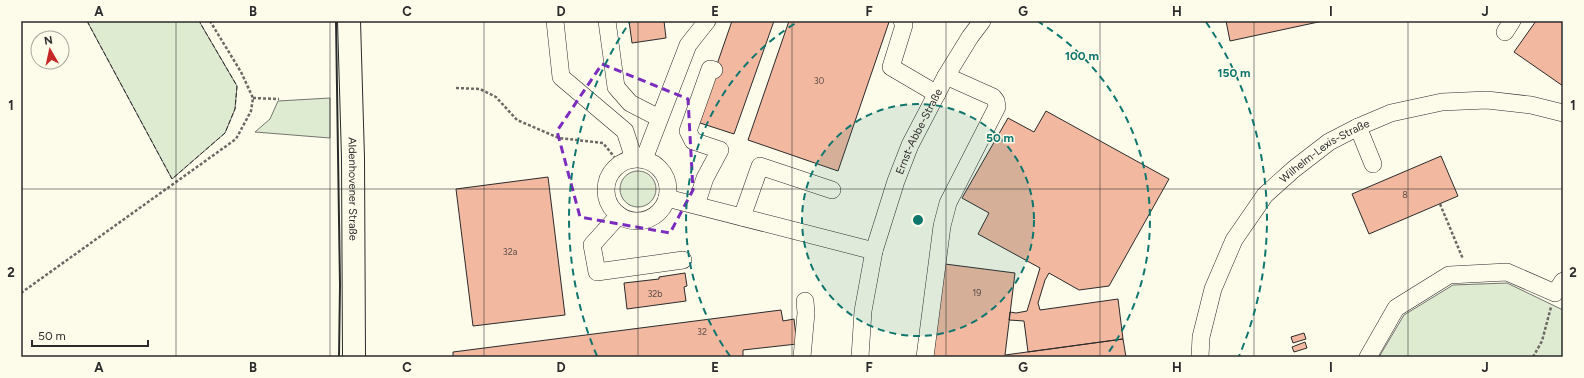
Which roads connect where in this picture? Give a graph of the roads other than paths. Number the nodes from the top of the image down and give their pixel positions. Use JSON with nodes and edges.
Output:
{"nodes":[{"id":1,"x":349,"y":21,"type":"edge"},
{"id":2,"x":555,"y":21,"type":"edge"},
{"id":3,"x":607,"y":21,"type":"edge"},
{"id":4,"x":707,"y":21,"type":"edge"},
{"id":5,"x":902,"y":21,"type":"edge"},
{"id":6,"x":982,"y":21,"type":"edge"},
{"id":7,"x":714,"y":70,"type":"dead end"},
{"id":8,"x":946,"y":76,"type":"junction"},
{"id":9,"x":937,"y":94,"type":"junction"},
{"id":10,"x":1563,"y":113,"type":"edge"},
{"id":11,"x":659,"y":118,"type":"junction"},
{"id":12,"x":1358,"y":127,"type":"junction"},
{"id":13,"x":633,"y":161,"type":"junction"},
{"id":14,"x":1373,"y":164,"type":"dead end"},
{"id":15,"x":832,"y":190,"type":"dead end"},
{"id":16,"x":667,"y":198,"type":"junction"},
{"id":17,"x":696,"y":205,"type":"junction"},
{"id":18,"x":619,"y":215,"type":"junction"},
{"id":19,"x":742,"y":217,"type":"junction"},
{"id":20,"x":874,"y":251,"type":"junction"},
{"id":21,"x":683,"y":260,"type":"dead end"},
{"id":22,"x":1559,"y":287,"type":"edge"},
{"id":23,"x":805,"y":301,"type":"dead end"},
{"id":24,"x":354,"y":357,"type":"edge"},
{"id":25,"x":802,"y":357,"type":"edge"},
{"id":26,"x":860,"y":357,"type":"edge"},
{"id":27,"x":925,"y":357,"type":"edge"},
{"id":28,"x":1200,"y":357,"type":"edge"},
{"id":29,"x":1368,"y":357,"type":"edge"}],
"edges":[{"from":1,"to":24,"type":"main road","name":"Aldenhovener Straße"},
{"from":2,"to":13,"type":"street"},
{"from":3,"to":11,"type":"street"},
{"from":4,"to":11,"type":"street"},
{"from":5,"to":9,"type":"street"},
{"from":6,"to":8,"type":"street","name":"Ernst-Abbe-Straße"},
{"from":7,"to":17,"type":"street"},
{"from":8,"to":9,"type":"street","name":"Ernst-Abbe-Straße"},
{"from":8,"to":27,"type":"street"},
{"from":9,"to":20,"type":"street","name":"Ernst-Abbe-Straße"},
{"from":10,"to":12,"type":"street","name":"Wilhelm-Lexis-Straße"},
{"from":11,"to":13,"type":"street"},
{"from":12,"to":14,"type":"street"},
{"from":12,"to":28,"type":"street","name":"Wilhelm-Lexis-Straße"},
{"from":13,"to":16,"type":"street"},
{"from":13,"to":18,"type":"street"},
{"from":15,"to":19,"type":"street"},
{"from":16,"to":17,"type":"street"},
{"from":16,"to":18,"type":"street"},
{"from":17,"to":19,"type":"street"},
{"from":18,"to":21,"type":"street"},
{"from":19,"to":20,"type":"street"},
{"from":20,"to":26,"type":"street","name":"Ernst-Abbe-Straße"},
{"from":22,"to":29,"type":"street"},
{"from":23,"to":25,"type":"street"}]}
